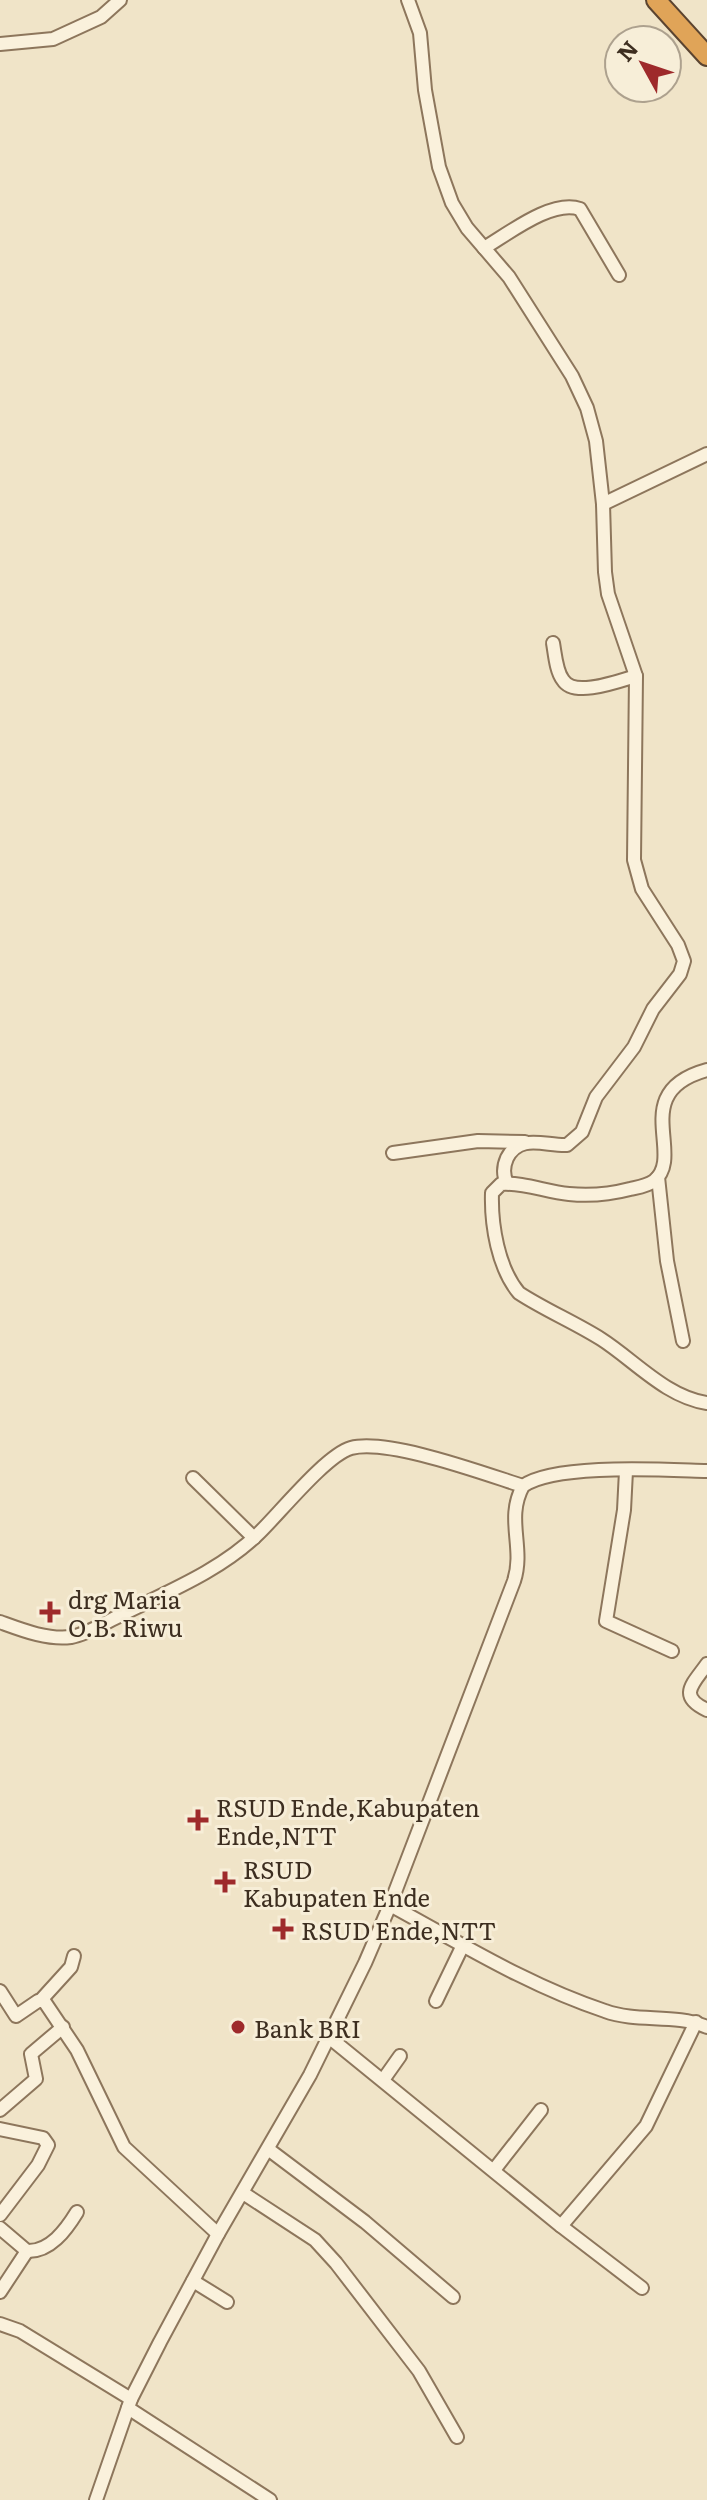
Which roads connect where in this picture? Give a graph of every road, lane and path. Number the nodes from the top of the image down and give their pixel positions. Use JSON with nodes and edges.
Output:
{"nodes":[{"id":1,"x":120,"y":0,"type":"edge"},
{"id":2,"x":408,"y":0,"type":"edge"},
{"id":3,"x":656,"y":0,"type":"edge"},
{"id":4,"x":0,"y":44,"type":"edge"},
{"id":5,"x":707,"y":56,"type":"edge"},
{"id":6,"x":484,"y":248,"type":"junction"},
{"id":7,"x":619,"y":275,"type":"dead end"},
{"id":8,"x":707,"y":454,"type":"edge"},
{"id":9,"x":603,"y":504,"type":"junction"},
{"id":10,"x":553,"y":643,"type":"dead end"},
{"id":11,"x":636,"y":676,"type":"junction"},
{"id":12,"x":707,"y":1070,"type":"edge"},
{"id":13,"x":525,"y":1142,"type":"junction"},
{"id":14,"x":393,"y":1153,"type":"dead end"},
{"id":15,"x":658,"y":1177,"type":"junction"},
{"id":16,"x":507,"y":1183,"type":"junction"},
{"id":17,"x":683,"y":1341,"type":"dead end"},
{"id":18,"x":707,"y":1403,"type":"edge"},
{"id":19,"x":626,"y":1471,"type":"junction"},
{"id":20,"x":707,"y":1471,"type":"edge"},
{"id":21,"x":193,"y":1478,"type":"dead end"},
{"id":22,"x":523,"y":1486,"type":"junction"},
{"id":23,"x":254,"y":1538,"type":"junction"},
{"id":24,"x":0,"y":1622,"type":"edge"},
{"id":25,"x":672,"y":1651,"type":"dead end"},
{"id":26,"x":707,"y":1664,"type":"edge"},
{"id":27,"x":707,"y":1710,"type":"edge"},
{"id":28,"x":390,"y":1905,"type":"junction"},
{"id":29,"x":463,"y":1945,"type":"junction"},
{"id":30,"x":74,"y":1956,"type":"dead end"},
{"id":31,"x":0,"y":1991,"type":"edge"},
{"id":32,"x":41,"y":2000,"type":"junction"},
{"id":33,"x":436,"y":2001,"type":"dead end"},
{"id":34,"x":702,"y":2024,"type":"edge"},
{"id":35,"x":63,"y":2027,"type":"junction"},
{"id":36,"x":330,"y":2038,"type":"junction"},
{"id":37,"x":400,"y":2056,"type":"dead end"},
{"id":38,"x":383,"y":2080,"type":"junction"},
{"id":39,"x":0,"y":2110,"type":"edge"},
{"id":40,"x":541,"y":2110,"type":"dead end"},
{"id":41,"x":2,"y":2133,"type":"edge"},
{"id":42,"x":268,"y":2149,"type":"junction"},
{"id":43,"x":494,"y":2170,"type":"junction"},
{"id":44,"x":243,"y":2193,"type":"junction"},
{"id":45,"x":77,"y":2212,"type":"dead end"},
{"id":46,"x":0,"y":2215,"type":"edge"},
{"id":47,"x":561,"y":2226,"type":"junction"},
{"id":48,"x":0,"y":2228,"type":"edge"},
{"id":49,"x":218,"y":2234,"type":"junction"},
{"id":50,"x":27,"y":2251,"type":"junction"},
{"id":51,"x":193,"y":2281,"type":"junction"},
{"id":52,"x":642,"y":2288,"type":"dead end"},
{"id":53,"x":0,"y":2292,"type":"edge"},
{"id":54,"x":453,"y":2297,"type":"dead end"},
{"id":55,"x":227,"y":2302,"type":"dead end"},
{"id":56,"x":0,"y":2324,"type":"edge"},
{"id":57,"x":130,"y":2404,"type":"junction"},
{"id":58,"x":457,"y":2437,"type":"dead end"},
{"id":59,"x":96,"y":2500,"type":"edge"},
{"id":60,"x":270,"y":2500,"type":"edge"}],
"edges":[{"from":1,"to":4,"type":"street"},
{"from":2,"to":6,"type":"street"},
{"from":3,"to":5,"type":"highway"},
{"from":6,"to":7,"type":"street"},
{"from":6,"to":9,"type":"street"},
{"from":8,"to":9,"type":"street"},
{"from":9,"to":11,"type":"street"},
{"from":10,"to":11,"type":"street"},
{"from":11,"to":13,"type":"street"},
{"from":12,"to":15,"type":"street"},
{"from":13,"to":14,"type":"street"},
{"from":13,"to":16,"type":"street"},
{"from":15,"to":16,"type":"street"},
{"from":15,"to":17,"type":"street"},
{"from":16,"to":18,"type":"street"},
{"from":19,"to":20,"type":"street"},
{"from":19,"to":22,"type":"street"},
{"from":19,"to":25,"type":"street"},
{"from":21,"to":23,"type":"street"},
{"from":22,"to":23,"type":"street"},
{"from":22,"to":28,"type":"street"},
{"from":23,"to":24,"type":"street"},
{"from":26,"to":27,"type":"street"},
{"from":28,"to":29,"type":"street"},
{"from":28,"to":36,"type":"street"},
{"from":29,"to":33,"type":"street"},
{"from":29,"to":34,"type":"street"},
{"from":30,"to":32,"type":"street"},
{"from":31,"to":32,"type":"street"},
{"from":32,"to":35,"type":"street"},
{"from":34,"to":47,"type":"street"},
{"from":35,"to":39,"type":"street"},
{"from":35,"to":49,"type":"street"},
{"from":36,"to":38,"type":"street"},
{"from":36,"to":42,"type":"street"},
{"from":37,"to":38,"type":"street"},
{"from":38,"to":43,"type":"street"},
{"from":40,"to":43,"type":"street"},
{"from":41,"to":46,"type":"street"},
{"from":42,"to":44,"type":"street"},
{"from":42,"to":54,"type":"street"},
{"from":43,"to":47,"type":"street"},
{"from":44,"to":49,"type":"street"},
{"from":44,"to":58,"type":"street"},
{"from":45,"to":50,"type":"street"},
{"from":47,"to":52,"type":"street"},
{"from":48,"to":50,"type":"street"},
{"from":49,"to":51,"type":"street"},
{"from":50,"to":53,"type":"street"},
{"from":51,"to":55,"type":"street"},
{"from":51,"to":57,"type":"street"},
{"from":56,"to":57,"type":"street"},
{"from":57,"to":59,"type":"street"},
{"from":57,"to":60,"type":"street"}]}
